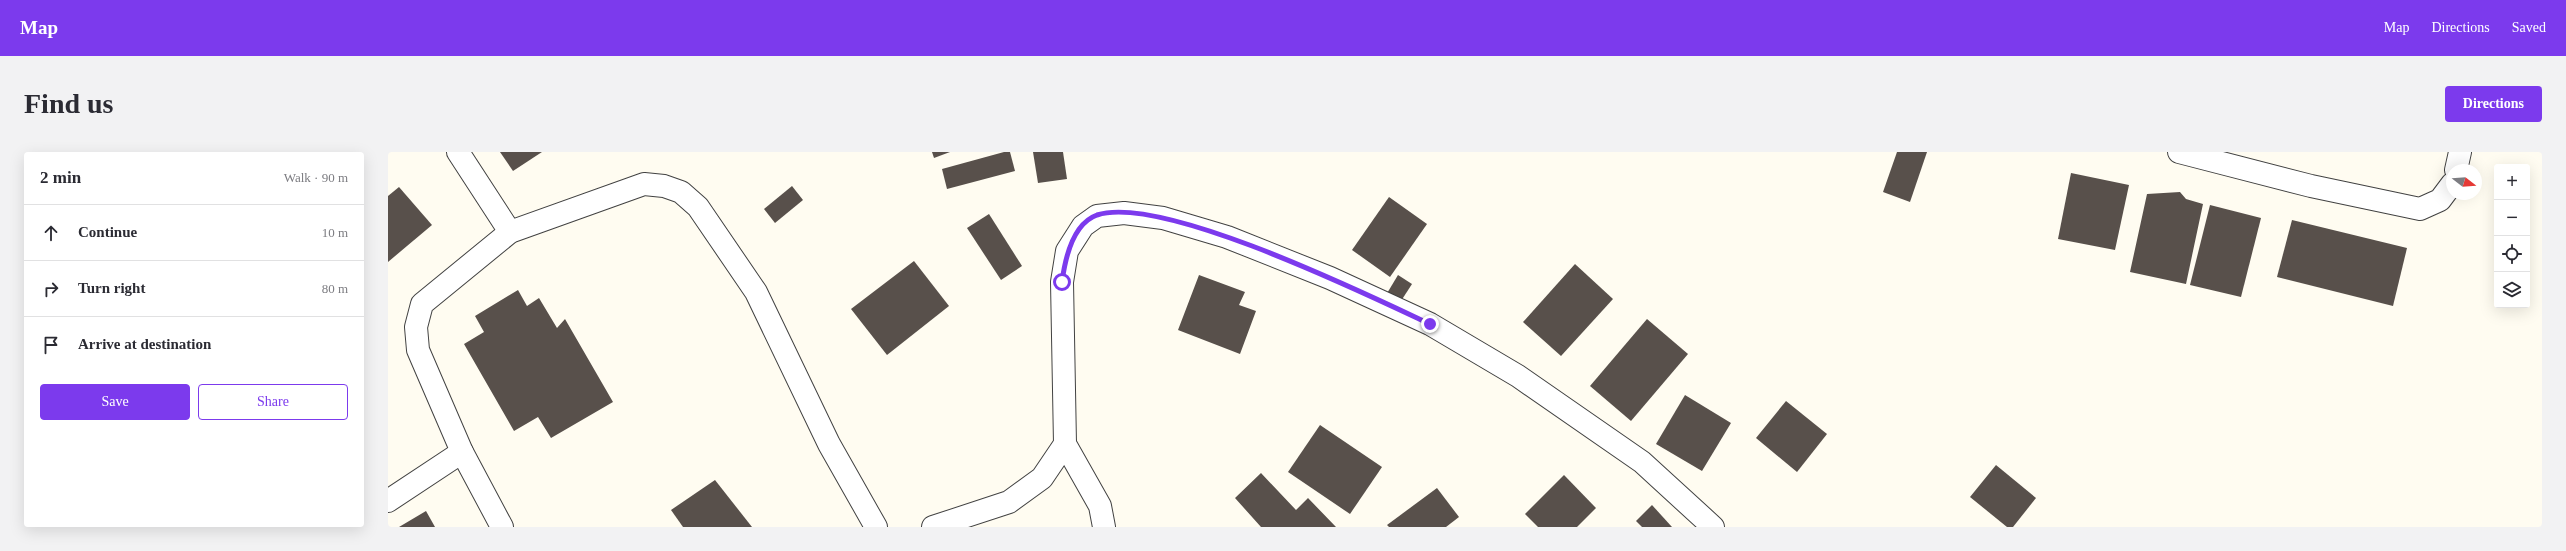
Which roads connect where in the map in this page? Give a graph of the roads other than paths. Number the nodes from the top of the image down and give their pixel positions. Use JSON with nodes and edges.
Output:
{"nodes":[{"id":1,"x":458,"y":152,"type":"edge"},
{"id":2,"x":2179,"y":152,"type":"edge"},
{"id":3,"x":2460,"y":152,"type":"edge"},
{"id":4,"x":2457,"y":164,"type":"edge"},
{"id":5,"x":2446,"y":192,"type":"edge"},
{"id":6,"x":510,"y":232,"type":"junction"},
{"id":7,"x":1065,"y":444,"type":"junction"},
{"id":8,"x":462,"y":452,"type":"junction"},
{"id":9,"x":388,"y":501,"type":"edge"},
{"id":10,"x":502,"y":527,"type":"edge"},
{"id":11,"x":876,"y":527,"type":"edge"},
{"id":12,"x":934,"y":527,"type":"edge"},
{"id":13,"x":1104,"y":527,"type":"edge"},
{"id":14,"x":1713,"y":527,"type":"edge"}],
"edges":[{"from":1,"to":6,"type":"street"},
{"from":2,"to":5,"type":"street"},
{"from":3,"to":4,"type":"street"},
{"from":6,"to":8,"type":"street"},
{"from":6,"to":11,"type":"street"},
{"from":7,"to":12,"type":"street"},
{"from":7,"to":13,"type":"street"},
{"from":7,"to":14,"type":"street"},
{"from":8,"to":9,"type":"street"},
{"from":8,"to":10,"type":"street"}]}
